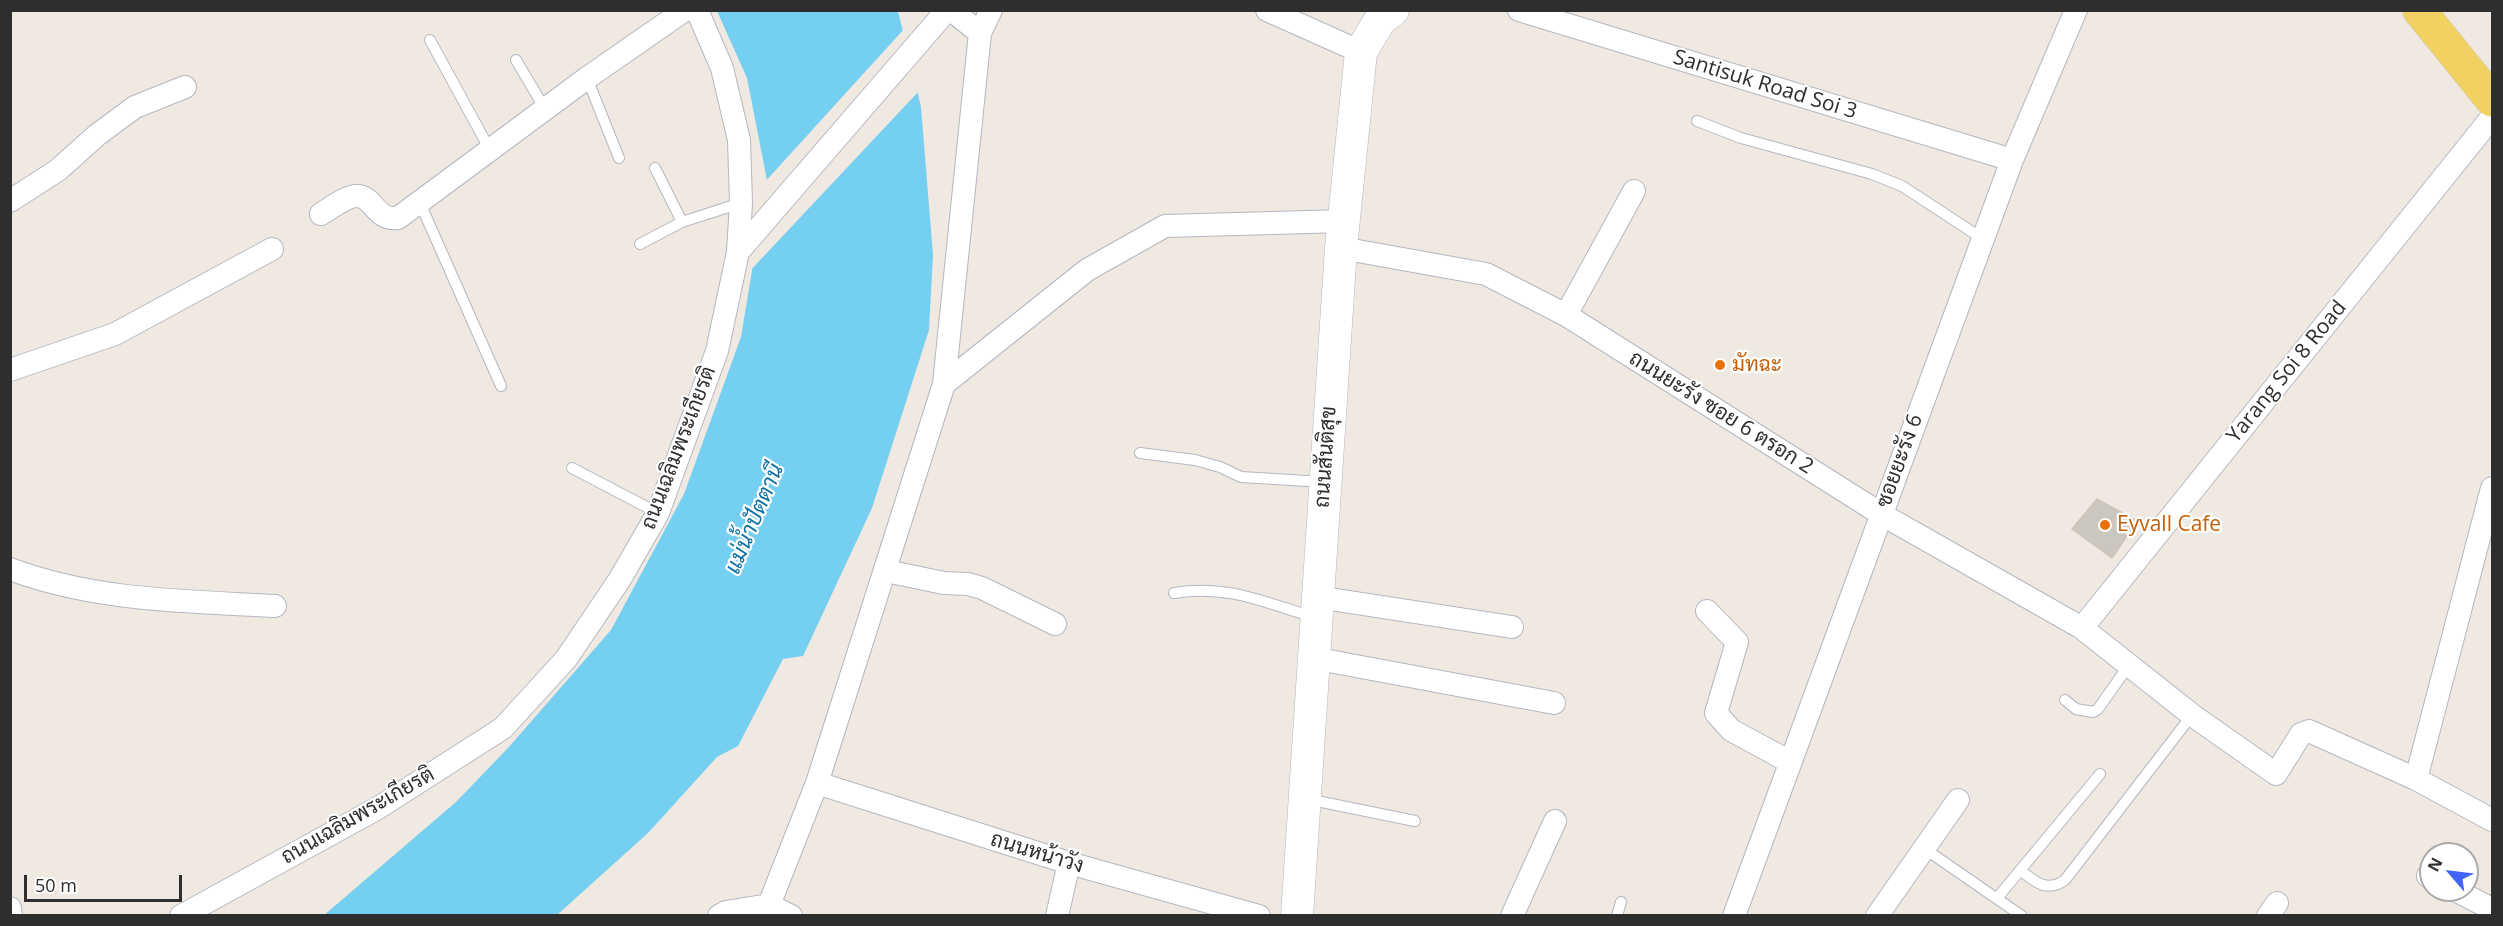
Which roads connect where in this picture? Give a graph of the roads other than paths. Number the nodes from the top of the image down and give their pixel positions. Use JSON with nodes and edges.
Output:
{"nodes":[{"id":1,"x":685,"y":10,"type":"edge"},
{"id":2,"x":697,"y":10,"type":"edge"},
{"id":3,"x":949,"y":10,"type":"edge"},
{"id":4,"x":991,"y":10,"type":"edge"},
{"id":5,"x":1267,"y":10,"type":"edge"},
{"id":6,"x":1519,"y":10,"type":"edge"},
{"id":7,"x":2076,"y":10,"type":"edge"},
{"id":8,"x":2419,"y":10,"type":"edge"},
{"id":9,"x":1382,"y":14,"type":"edge"},
{"id":10,"x":980,"y":33,"type":"junction"},
{"id":11,"x":430,"y":40,"type":"dead end"},
{"id":12,"x":1361,"y":52,"type":"junction"},
{"id":13,"x":516,"y":60,"type":"dead end"},
{"id":14,"x":587,"y":78,"type":"junction"},
{"id":15,"x":185,"y":87,"type":"dead end"},
{"id":16,"x":2493,"y":100,"type":"edge"},
{"id":17,"x":545,"y":109,"type":"junction"},
{"id":18,"x":2493,"y":117,"type":"edge"},
{"id":19,"x":1697,"y":121,"type":"dead end"},
{"id":20,"x":490,"y":150,"type":"junction"},
{"id":21,"x":619,"y":158,"type":"dead end"},
{"id":22,"x":2012,"y":160,"type":"junction"},
{"id":23,"x":655,"y":168,"type":"dead end"},
{"id":24,"x":1634,"y":191,"type":"dead end"},
{"id":25,"x":10,"y":201,"type":"edge"},
{"id":26,"x":741,"y":202,"type":"junction"},
{"id":27,"x":420,"y":203,"type":"junction"},
{"id":28,"x":321,"y":214,"type":"dead end"},
{"id":29,"x":682,"y":222,"type":"junction"},
{"id":30,"x":1342,"y":234,"type":"junction"},
{"id":31,"x":1983,"y":239,"type":"junction"},
{"id":32,"x":640,"y":244,"type":"dead end"},
{"id":33,"x":745,"y":245,"type":"junction"},
{"id":34,"x":272,"y":249,"type":"dead end"},
{"id":35,"x":1566,"y":315,"type":"junction"},
{"id":36,"x":10,"y":370,"type":"edge"},
{"id":37,"x":944,"y":384,"type":"junction"},
{"id":38,"x":501,"y":386,"type":"dead end"},
{"id":39,"x":1140,"y":453,"type":"dead end"},
{"id":40,"x":572,"y":468,"type":"dead end"},
{"id":41,"x":1324,"y":482,"type":"junction"},
{"id":42,"x":2493,"y":488,"type":"edge"},
{"id":43,"x":658,"y":513,"type":"junction"},
{"id":44,"x":1881,"y":514,"type":"junction"},
{"id":45,"x":10,"y":569,"type":"edge"},
{"id":46,"x":886,"y":571,"type":"junction"},
{"id":47,"x":1174,"y":593,"type":"dead end"},
{"id":48,"x":275,"y":606,"type":"dead end"},
{"id":49,"x":1317,"y":608,"type":"junction"},
{"id":50,"x":1707,"y":611,"type":"dead end"},
{"id":51,"x":1055,"y":624,"type":"dead end"},
{"id":52,"x":1512,"y":627,"type":"dead end"},
{"id":53,"x":2082,"y":628,"type":"junction"},
{"id":54,"x":1313,"y":658,"type":"junction"},
{"id":55,"x":2129,"y":665,"type":"junction"},
{"id":56,"x":2065,"y":700,"type":"dead end"},
{"id":57,"x":1554,"y":703,"type":"dead end"},
{"id":58,"x":2192,"y":716,"type":"junction"},
{"id":59,"x":1790,"y":762,"type":"junction"},
{"id":60,"x":2100,"y":774,"type":"dead end"},
{"id":61,"x":2416,"y":779,"type":"junction"},
{"id":62,"x":817,"y":783,"type":"junction"},
{"id":63,"x":1304,"y":798,"type":"junction"},
{"id":64,"x":1958,"y":800,"type":"dead end"},
{"id":65,"x":2493,"y":820,"type":"edge"},
{"id":66,"x":1415,"y":821,"type":"dead end"},
{"id":67,"x":1555,"y":821,"type":"dead end"},
{"id":68,"x":1925,"y":849,"type":"junction"},
{"id":69,"x":1069,"y":863,"type":"junction"},
{"id":70,"x":2020,"y":870,"type":"junction"},
{"id":71,"x":1998,"y":897,"type":"junction"},
{"id":72,"x":1621,"y":902,"type":"dead end"},
{"id":73,"x":2479,"y":902,"type":"edge"},
{"id":74,"x":769,"y":905,"type":"junction"},
{"id":75,"x":10,"y":908,"type":"edge"},
{"id":76,"x":2493,"y":909,"type":"edge"},
{"id":77,"x":11,"y":915,"type":"edge"},
{"id":78,"x":181,"y":915,"type":"edge"},
{"id":79,"x":719,"y":915,"type":"edge"},
{"id":80,"x":790,"y":915,"type":"edge"},
{"id":81,"x":1057,"y":915,"type":"edge"},
{"id":82,"x":1259,"y":915,"type":"edge"},
{"id":83,"x":1297,"y":915,"type":"edge"},
{"id":84,"x":1512,"y":915,"type":"edge"},
{"id":85,"x":1617,"y":915,"type":"edge"},
{"id":86,"x":1734,"y":915,"type":"edge"},
{"id":87,"x":1878,"y":915,"type":"edge"},
{"id":88,"x":2022,"y":915,"type":"edge"}],
"edges":[{"from":1,"to":14,"type":"street"},
{"from":2,"to":26,"type":"street","name":"ถนนเฉลิมพระเกียรติ"},
{"from":3,"to":10,"type":"street"},
{"from":3,"to":33,"type":"street"},
{"from":4,"to":10,"type":"street"},
{"from":5,"to":12,"type":"street"},
{"from":6,"to":22,"type":"street","name":"Santisuk Road Soi 3"},
{"from":7,"to":22,"type":"street","name":"ซอยยะรัง 6"},
{"from":8,"to":16,"type":"main road"},
{"from":9,"to":12,"type":"street","name":"ถนนสันติสุข"},
{"from":10,"to":37,"type":"street"},
{"from":11,"to":20,"type":"lane"},
{"from":12,"to":30,"type":"street","name":"ถนนสันติสุข"},
{"from":13,"to":17,"type":"lane"},
{"from":14,"to":17,"type":"street"},
{"from":14,"to":21,"type":"lane"},
{"from":15,"to":25,"type":"street"},
{"from":17,"to":20,"type":"street"},
{"from":18,"to":53,"type":"street","name":"Yarang Soi 8 Road"},
{"from":19,"to":31,"type":"lane"},
{"from":20,"to":27,"type":"street"},
{"from":22,"to":31,"type":"street","name":"ซอยยะรัง 6"},
{"from":23,"to":29,"type":"lane"},
{"from":24,"to":35,"type":"street"},
{"from":26,"to":29,"type":"lane"},
{"from":26,"to":33,"type":"street","name":"ถนนเฉลิมพระเกียรติ"},
{"from":27,"to":28,"type":"street"},
{"from":27,"to":38,"type":"lane"},
{"from":29,"to":32,"type":"lane"},
{"from":30,"to":35,"type":"street","name":"ถนนยะรัง ซอย 6 ตรอก 2"},
{"from":30,"to":37,"type":"street","name":"ถนนยะรัง ซอย 6 ตรอก 2"},
{"from":30,"to":41,"type":"street","name":"ถนนสันติสุข"},
{"from":31,"to":44,"type":"street","name":"ซอยยะรัง 6"},
{"from":33,"to":43,"type":"street","name":"ถนนเฉลิมพระเกียรติ"},
{"from":34,"to":36,"type":"street"},
{"from":35,"to":44,"type":"street","name":"ถนนยะรัง ซอย 6 ตรอก 2"},
{"from":37,"to":46,"type":"street"},
{"from":39,"to":41,"type":"lane"},
{"from":40,"to":43,"type":"lane"},
{"from":41,"to":49,"type":"street","name":"ถนนสันติสุข"},
{"from":42,"to":61,"type":"street"},
{"from":43,"to":78,"type":"street","name":"ถนนเฉลิมพระเกียรติ"},
{"from":44,"to":53,"type":"street","name":"ถนนยะรัง ซอย 6 ตรอก 2"},
{"from":44,"to":59,"type":"street","name":"ซอยยะรัง 6"},
{"from":45,"to":48,"type":"street"},
{"from":46,"to":51,"type":"street"},
{"from":46,"to":62,"type":"street"},
{"from":47,"to":49,"type":"lane"},
{"from":49,"to":52,"type":"street"},
{"from":49,"to":54,"type":"street","name":"ถนนสันติสุข"},
{"from":50,"to":59,"type":"street"},
{"from":53,"to":55,"type":"street","name":"ถนนยะรัง ซอย 6 ตรอก 2"},
{"from":54,"to":57,"type":"street"},
{"from":54,"to":63,"type":"street","name":"ถนนสันติสุข"},
{"from":55,"to":56,"type":"lane"},
{"from":55,"to":58,"type":"street","name":"ถนนยะรัง ซอย 6 ตรอก 2"},
{"from":58,"to":61,"type":"street","name":"ถนนยะรัง ซอย 6 ตรอก 2"},
{"from":58,"to":70,"type":"lane"},
{"from":59,"to":86,"type":"street","name":"ซอยยะรัง 6"},
{"from":60,"to":70,"type":"lane"},
{"from":61,"to":65,"type":"street"},
{"from":62,"to":69,"type":"street","name":"ถนนหน้าวัง"},
{"from":62,"to":74,"type":"street"},
{"from":63,"to":66,"type":"lane"},
{"from":63,"to":83,"type":"street","name":"ถนนสันติสุข"},
{"from":64,"to":68,"type":"street"},
{"from":67,"to":84,"type":"street"},
{"from":68,"to":71,"type":"lane"},
{"from":68,"to":87,"type":"street"},
{"from":69,"to":81,"type":"street"},
{"from":69,"to":82,"type":"street","name":"ถนนหน้าวัง"},
{"from":70,"to":71,"type":"lane"},
{"from":71,"to":88,"type":"lane"},
{"from":72,"to":85,"type":"lane"},
{"from":73,"to":76,"type":"street"},
{"from":74,"to":79,"type":"street"},
{"from":74,"to":80,"type":"street"},
{"from":75,"to":77,"type":"street"}]}
